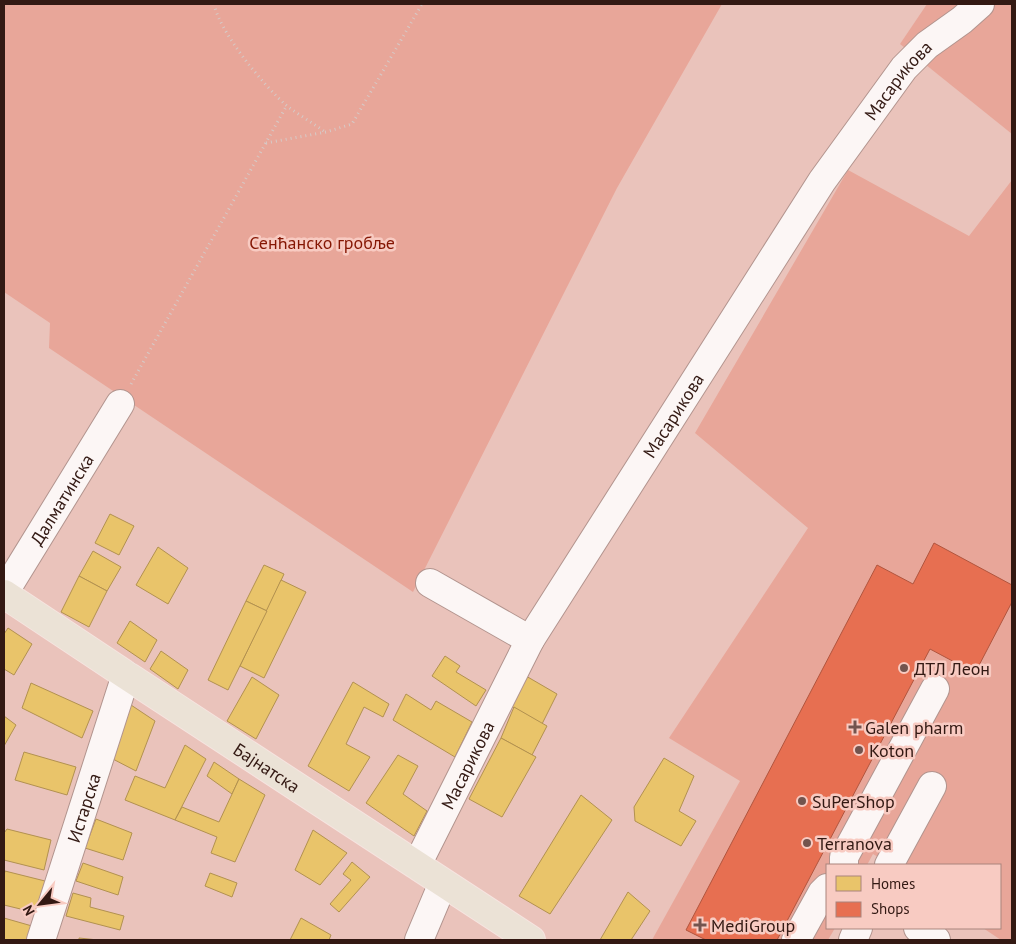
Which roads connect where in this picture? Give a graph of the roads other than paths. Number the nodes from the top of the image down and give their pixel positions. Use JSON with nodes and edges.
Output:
{"nodes":[{"id":1,"x":980,"y":4,"type":"edge"},
{"id":2,"x":120,"y":404,"type":"road end"},
{"id":3,"x":430,"y":583,"type":"dead end"},
{"id":4,"x":4,"y":594,"type":"edge"},
{"id":5,"x":530,"y":640,"type":"junction"},
{"id":6,"x":126,"y":676,"type":"junction"},
{"id":7,"x":935,"y":689,"type":"dead end"},
{"id":8,"x":932,"y":786,"type":"dead end"},
{"id":9,"x":844,"y":864,"type":"edge"},
{"id":10,"x":890,"y":864,"type":"edge"},
{"id":11,"x":417,"y":865,"type":"junction"},
{"id":12,"x":443,"y":883,"type":"junction"},
{"id":13,"x":826,"y":889,"type":"edge"},
{"id":14,"x":920,"y":929,"type":"edge"},
{"id":15,"x":41,"y":940,"type":"edge"},
{"id":16,"x":419,"y":940,"type":"edge"},
{"id":17,"x":531,"y":940,"type":"edge"},
{"id":18,"x":796,"y":940,"type":"edge"},
{"id":19,"x":936,"y":940,"type":"edge"}],
"edges":[{"from":1,"to":5,"type":"street","name":"Масарикова"},
{"from":2,"to":4,"type":"street","name":"Далматинска"},
{"from":3,"to":5,"type":"street"},
{"from":4,"to":6,"type":"main road","name":"Бајнатска"},
{"from":5,"to":11,"type":"street","name":"Масарикова"},
{"from":6,"to":11,"type":"main road","name":"Бајнатска"},
{"from":6,"to":15,"type":"street","name":"Истарска"},
{"from":7,"to":9,"type":"street"},
{"from":8,"to":10,"type":"street"},
{"from":11,"to":12,"type":"main road","name":"Бајнатска"},
{"from":12,"to":16,"type":"street"},
{"from":12,"to":17,"type":"main road","name":"Бајнатска"},
{"from":13,"to":18,"type":"street"},
{"from":14,"to":19,"type":"street"}]}
